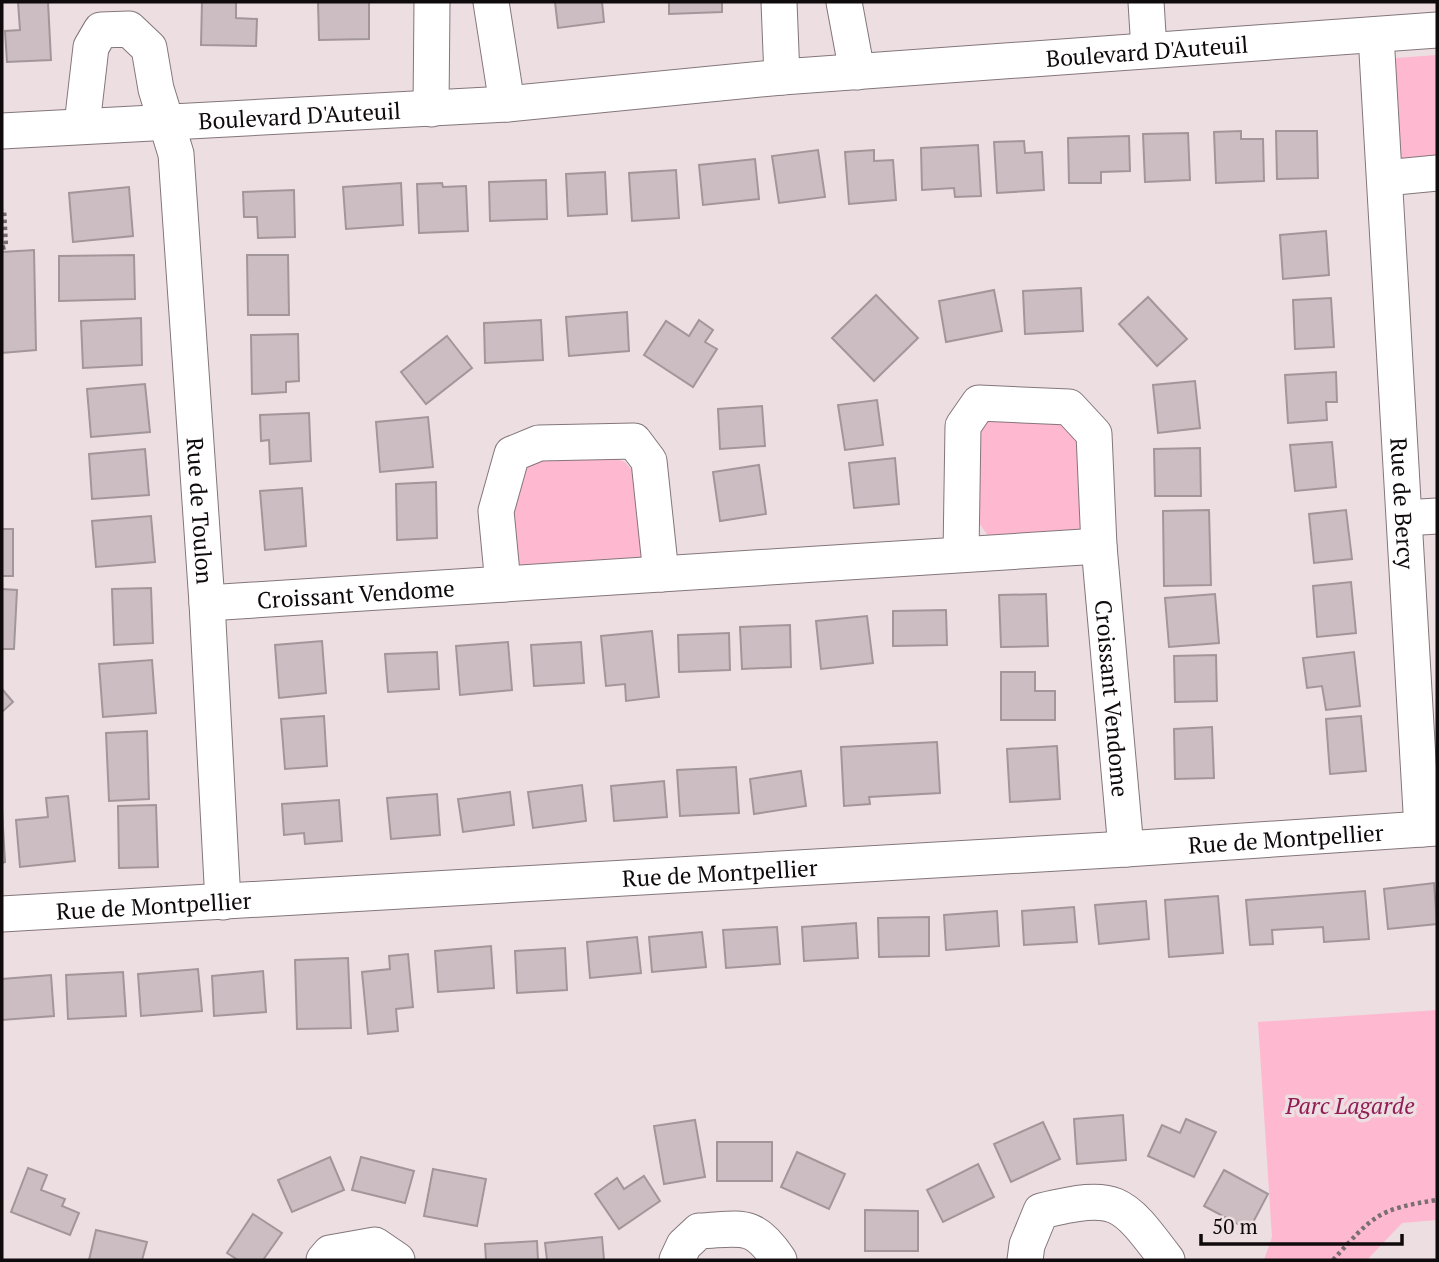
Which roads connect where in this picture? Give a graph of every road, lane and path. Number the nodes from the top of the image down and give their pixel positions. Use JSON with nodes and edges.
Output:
{"nodes":[{"id":1,"x":432,"y":2,"type":"edge"},
{"id":2,"x":491,"y":2,"type":"edge"},
{"id":3,"x":779,"y":2,"type":"edge"},
{"id":4,"x":844,"y":2,"type":"edge"},
{"id":5,"x":1146,"y":2,"type":"edge"},
{"id":6,"x":1437,"y":30,"type":"edge"},
{"id":7,"x":1376,"y":35,"type":"junction"},
{"id":8,"x":1149,"y":50,"type":"junction"},
{"id":9,"x":857,"y":72,"type":"junction"},
{"id":10,"x":782,"y":77,"type":"junction"},
{"id":11,"x":507,"y":104,"type":"junction"},
{"id":12,"x":431,"y":109,"type":"junction"},
{"id":13,"x":167,"y":120,"type":"junction"},
{"id":14,"x":82,"y":125,"type":"junction"},
{"id":15,"x":2,"y":131,"type":"edge"},
{"id":16,"x":1437,"y":173,"type":"edge"},
{"id":17,"x":1385,"y":178,"type":"junction"},
{"id":18,"x":4,"y":209,"type":"dead end"},
{"id":19,"x":2,"y":248,"type":"edge"},
{"id":20,"x":1421,"y":517,"type":"edge"},
{"id":21,"x":1099,"y":546,"type":"junction"},
{"id":22,"x":961,"y":554,"type":"junction"},
{"id":23,"x":661,"y":574,"type":"junction"},
{"id":24,"x":503,"y":584,"type":"junction"},
{"id":25,"x":207,"y":603,"type":"junction"},
{"id":26,"x":1430,"y":828,"type":"edge"},
{"id":27,"x":1126,"y":849,"type":"junction"},
{"id":28,"x":223,"y":902,"type":"junction"},
{"id":29,"x":2,"y":914,"type":"edge"},
{"id":30,"x":1437,"y":1200,"type":"edge"},
{"id":31,"x":324,"y":1260,"type":"edge"},
{"id":32,"x":397,"y":1260,"type":"edge"},
{"id":33,"x":677,"y":1260,"type":"edge"},
{"id":34,"x":779,"y":1260,"type":"edge"},
{"id":35,"x":1026,"y":1260,"type":"edge"},
{"id":36,"x":1167,"y":1260,"type":"edge"},
{"id":37,"x":1333,"y":1260,"type":"edge"}],
"edges":[{"from":1,"to":12,"type":"street","name":"Boulevard D'Auteuil"},
{"from":2,"to":11,"type":"street"},
{"from":3,"to":10,"type":"street"},
{"from":4,"to":9,"type":"street"},
{"from":5,"to":8,"type":"street"},
{"from":6,"to":7,"type":"street","name":"Boulevard D'Auteuil"},
{"from":7,"to":8,"type":"street","name":"Boulevard D'Auteuil"},
{"from":7,"to":17,"type":"street","name":"Rue de Bercy"},
{"from":8,"to":9,"type":"street","name":"Boulevard D'Auteuil"},
{"from":9,"to":10,"type":"street","name":"Boulevard D'Auteuil"},
{"from":10,"to":11,"type":"street","name":"Boulevard D'Auteuil"},
{"from":11,"to":12,"type":"street","name":"Boulevard D'Auteuil"},
{"from":12,"to":13,"type":"street","name":"Boulevard D'Auteuil"},
{"from":13,"to":14,"type":"street","name":"Boulevard D'Auteuil"},
{"from":13,"to":14,"type":"street","name":"Boulevard D'Auteuil"},
{"from":13,"to":25,"type":"street","name":"Rue de Toulon"},
{"from":14,"to":15,"type":"street","name":"Boulevard D'Auteuil"},
{"from":16,"to":17,"type":"street"},
{"from":17,"to":20,"type":"street","name":"Rue de Bercy"},
{"from":18,"to":19,"type":"path"},
{"from":20,"to":26,"type":"street","name":"Rue de Bercy"},
{"from":21,"to":22,"type":"street","name":"Croissant Vendome"},
{"from":21,"to":22,"type":"street","name":"Croissant Vendome"},
{"from":21,"to":27,"type":"street","name":"Croissant Vendome"},
{"from":22,"to":23,"type":"street","name":"Croissant Vendome"},
{"from":23,"to":24,"type":"street","name":"Croissant Vendome"},
{"from":23,"to":24,"type":"street"},
{"from":24,"to":25,"type":"street","name":"Croissant Vendome"},
{"from":25,"to":28,"type":"street","name":"Rue de Toulon"},
{"from":26,"to":27,"type":"street","name":"Rue de Montpellier"},
{"from":27,"to":28,"type":"street","name":"Rue de Montpellier"},
{"from":28,"to":29,"type":"street","name":"Rue de Montpellier"},
{"from":30,"to":37,"type":"path"},
{"from":31,"to":32,"type":"street"},
{"from":33,"to":34,"type":"street"},
{"from":35,"to":36,"type":"street"}]}
